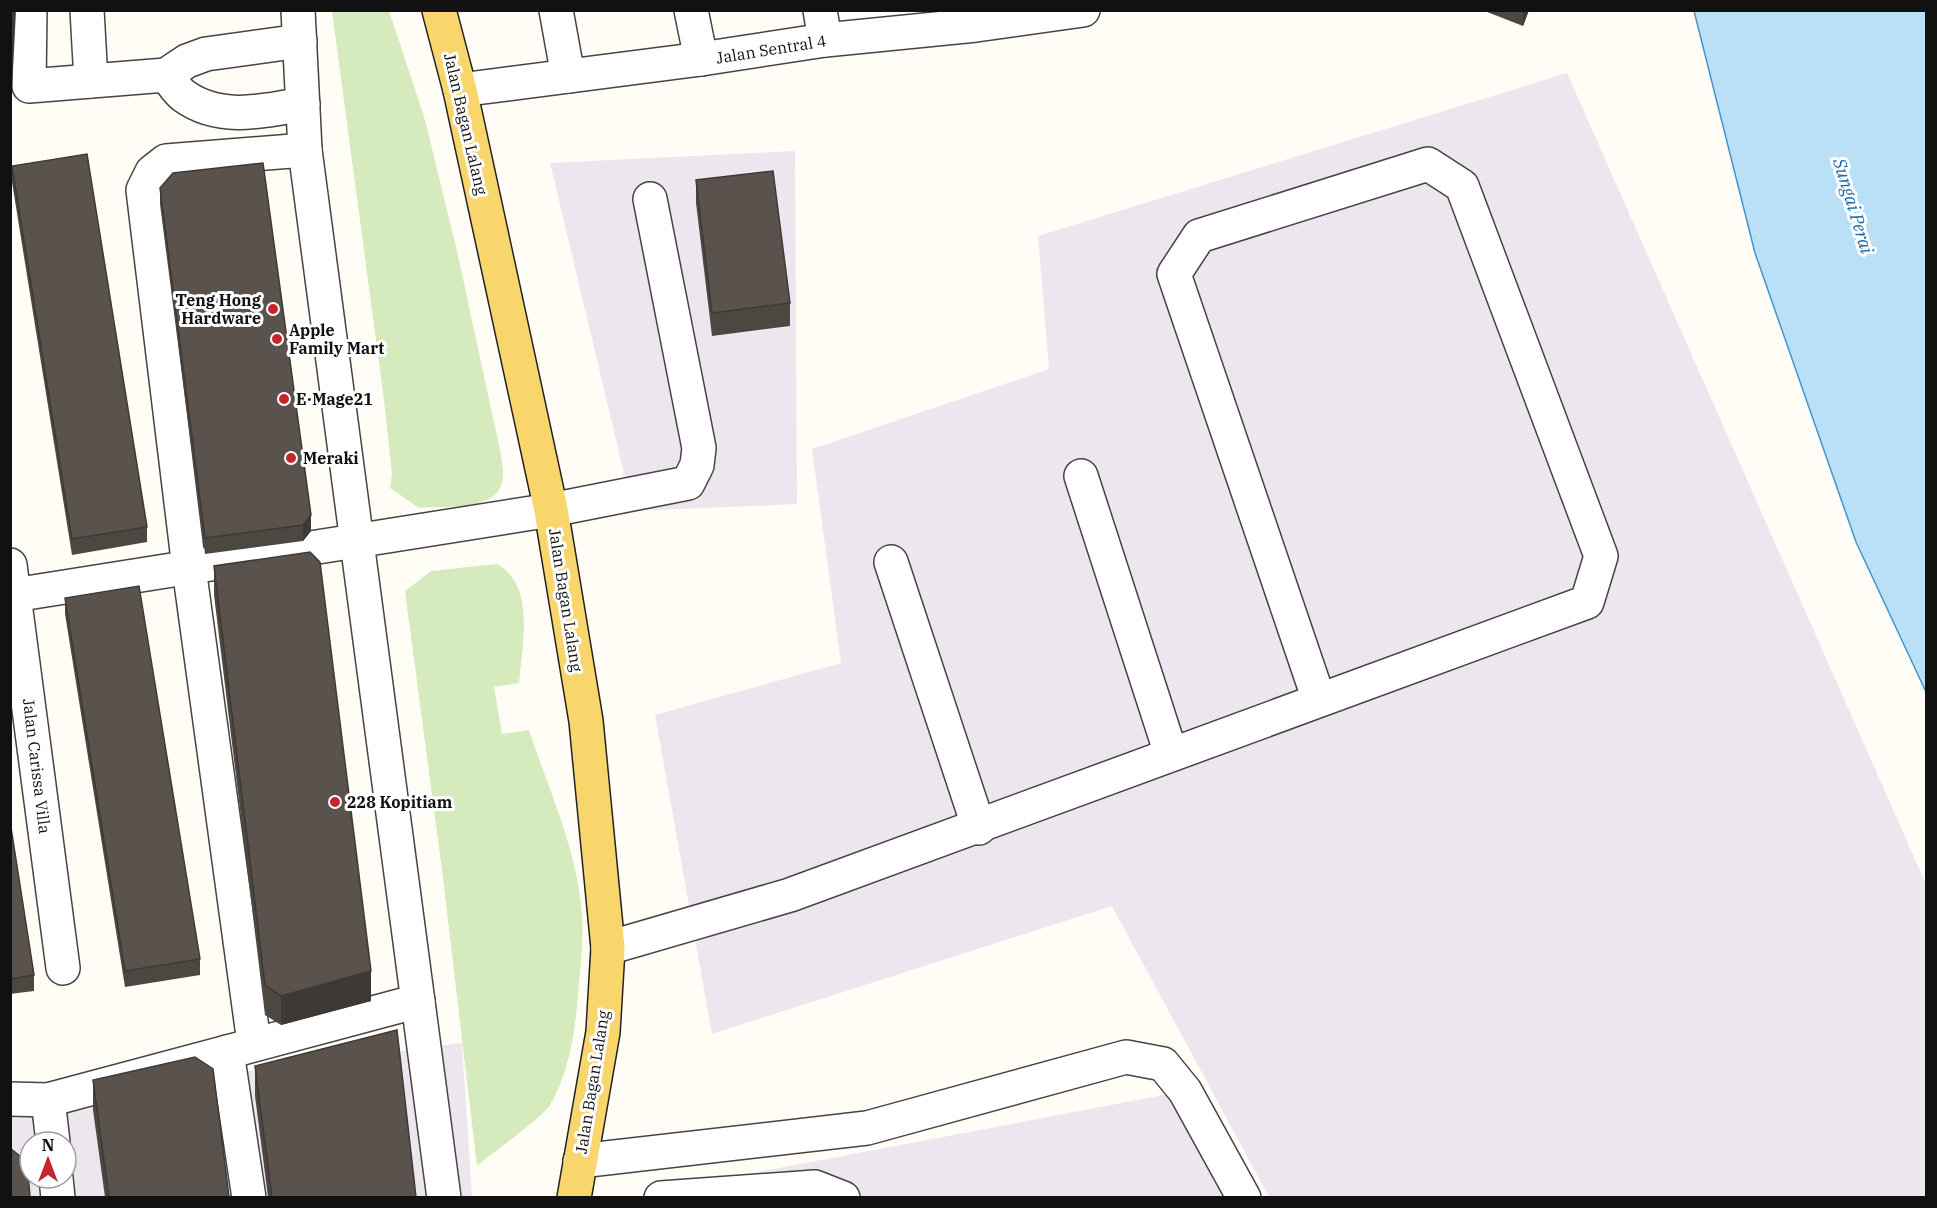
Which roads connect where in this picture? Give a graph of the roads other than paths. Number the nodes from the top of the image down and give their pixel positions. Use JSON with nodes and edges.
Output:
{"nodes":[{"id":1,"x":30,"y":10,"type":"edge"},
{"id":2,"x":87,"y":10,"type":"edge"},
{"id":3,"x":440,"y":10,"type":"edge"},
{"id":4,"x":556,"y":10,"type":"edge"},
{"id":5,"x":691,"y":10,"type":"edge"},
{"id":6,"x":1083,"y":10,"type":"edge"},
{"id":7,"x":975,"y":18,"type":"edge"},
{"id":8,"x":822,"y":25,"type":"edge"},
{"id":9,"x":299,"y":26,"type":"edge"},
{"id":10,"x":701,"y":59,"type":"junction"},
{"id":11,"x":166,"y":75,"type":"junction"},
{"id":12,"x":568,"y":76,"type":"junction"},
{"id":13,"x":91,"y":81,"type":"junction"},
{"id":14,"x":460,"y":90,"type":"junction"},
{"id":15,"x":303,"y":104,"type":"junction"},
{"id":16,"x":305,"y":150,"type":"junction"},
{"id":17,"x":651,"y":199,"type":"dead end"},
{"id":18,"x":1081,"y":476,"type":"dead end"},
{"id":19,"x":551,"y":510,"type":"junction"},
{"id":20,"x":357,"y":541,"type":"junction"},
{"id":21,"x":891,"y":561,"type":"dead end"},
{"id":22,"x":189,"y":568,"type":"junction"},
{"id":23,"x":12,"y":580,"type":"edge"},
{"id":24,"x":1319,"y":700,"type":"junction"},
{"id":25,"x":1171,"y":754,"type":"junction"},
{"id":26,"x":979,"y":828,"type":"junction"},
{"id":27,"x":608,"y":948,"type":"junction"},
{"id":28,"x":63,"y":968,"type":"dead end"},
{"id":29,"x":418,"y":1001,"type":"junction"},
{"id":30,"x":240,"y":1048,"type":"junction"},
{"id":31,"x":10,"y":1099,"type":"edge"},
{"id":32,"x":48,"y":1100,"type":"junction"},
{"id":33,"x":52,"y":1130,"type":"edge"},
{"id":34,"x":580,"y":1161,"type":"junction"},
{"id":35,"x":249,"y":1197,"type":"edge"},
{"id":36,"x":444,"y":1197,"type":"edge"},
{"id":37,"x":574,"y":1197,"type":"edge"},
{"id":38,"x":661,"y":1197,"type":"edge"},
{"id":39,"x":843,"y":1197,"type":"edge"},
{"id":40,"x":1244,"y":1197,"type":"edge"}],
"edges":[{"from":1,"to":13,"type":"street"},
{"from":2,"to":13,"type":"street"},
{"from":3,"to":14,"type":"main road","name":"Jalan Bagan Lalang"},
{"from":4,"to":12,"type":"street"},
{"from":5,"to":10,"type":"street"},
{"from":6,"to":7,"type":"street","name":"Jalan Sentral 4"},
{"from":7,"to":8,"type":"street","name":"Jalan Sentral 4"},
{"from":8,"to":10,"type":"street","name":"Jalan Sentral 4"},
{"from":9,"to":11,"type":"street"},
{"from":9,"to":15,"type":"street"},
{"from":10,"to":12,"type":"street","name":"Jalan Sentral 4"},
{"from":11,"to":13,"type":"street"},
{"from":11,"to":15,"type":"street"},
{"from":12,"to":14,"type":"street","name":"Jalan Sentral 4"},
{"from":14,"to":19,"type":"main road","name":"Jalan Bagan Lalang"},
{"from":15,"to":16,"type":"street"},
{"from":16,"to":20,"type":"street"},
{"from":16,"to":22,"type":"street"},
{"from":17,"to":19,"type":"street"},
{"from":18,"to":25,"type":"street"},
{"from":19,"to":20,"type":"street"},
{"from":19,"to":27,"type":"main road","name":"Jalan Bagan Lalang"},
{"from":20,"to":22,"type":"street"},
{"from":20,"to":29,"type":"street"},
{"from":21,"to":26,"type":"street"},
{"from":22,"to":23,"type":"street"},
{"from":22,"to":30,"type":"street"},
{"from":23,"to":28,"type":"street","name":"Jalan Carissa Villa"},
{"from":24,"to":24,"type":"street"},
{"from":24,"to":25,"type":"street"},
{"from":25,"to":26,"type":"street"},
{"from":26,"to":27,"type":"street"},
{"from":27,"to":34,"type":"main road","name":"Jalan Bagan Lalang"},
{"from":29,"to":30,"type":"street"},
{"from":29,"to":36,"type":"street"},
{"from":30,"to":32,"type":"street"},
{"from":30,"to":35,"type":"street"},
{"from":31,"to":32,"type":"street"},
{"from":32,"to":33,"type":"street"},
{"from":34,"to":37,"type":"main road","name":"Jalan Bagan Lalang"},
{"from":34,"to":40,"type":"street"},
{"from":38,"to":39,"type":"street"}]}
